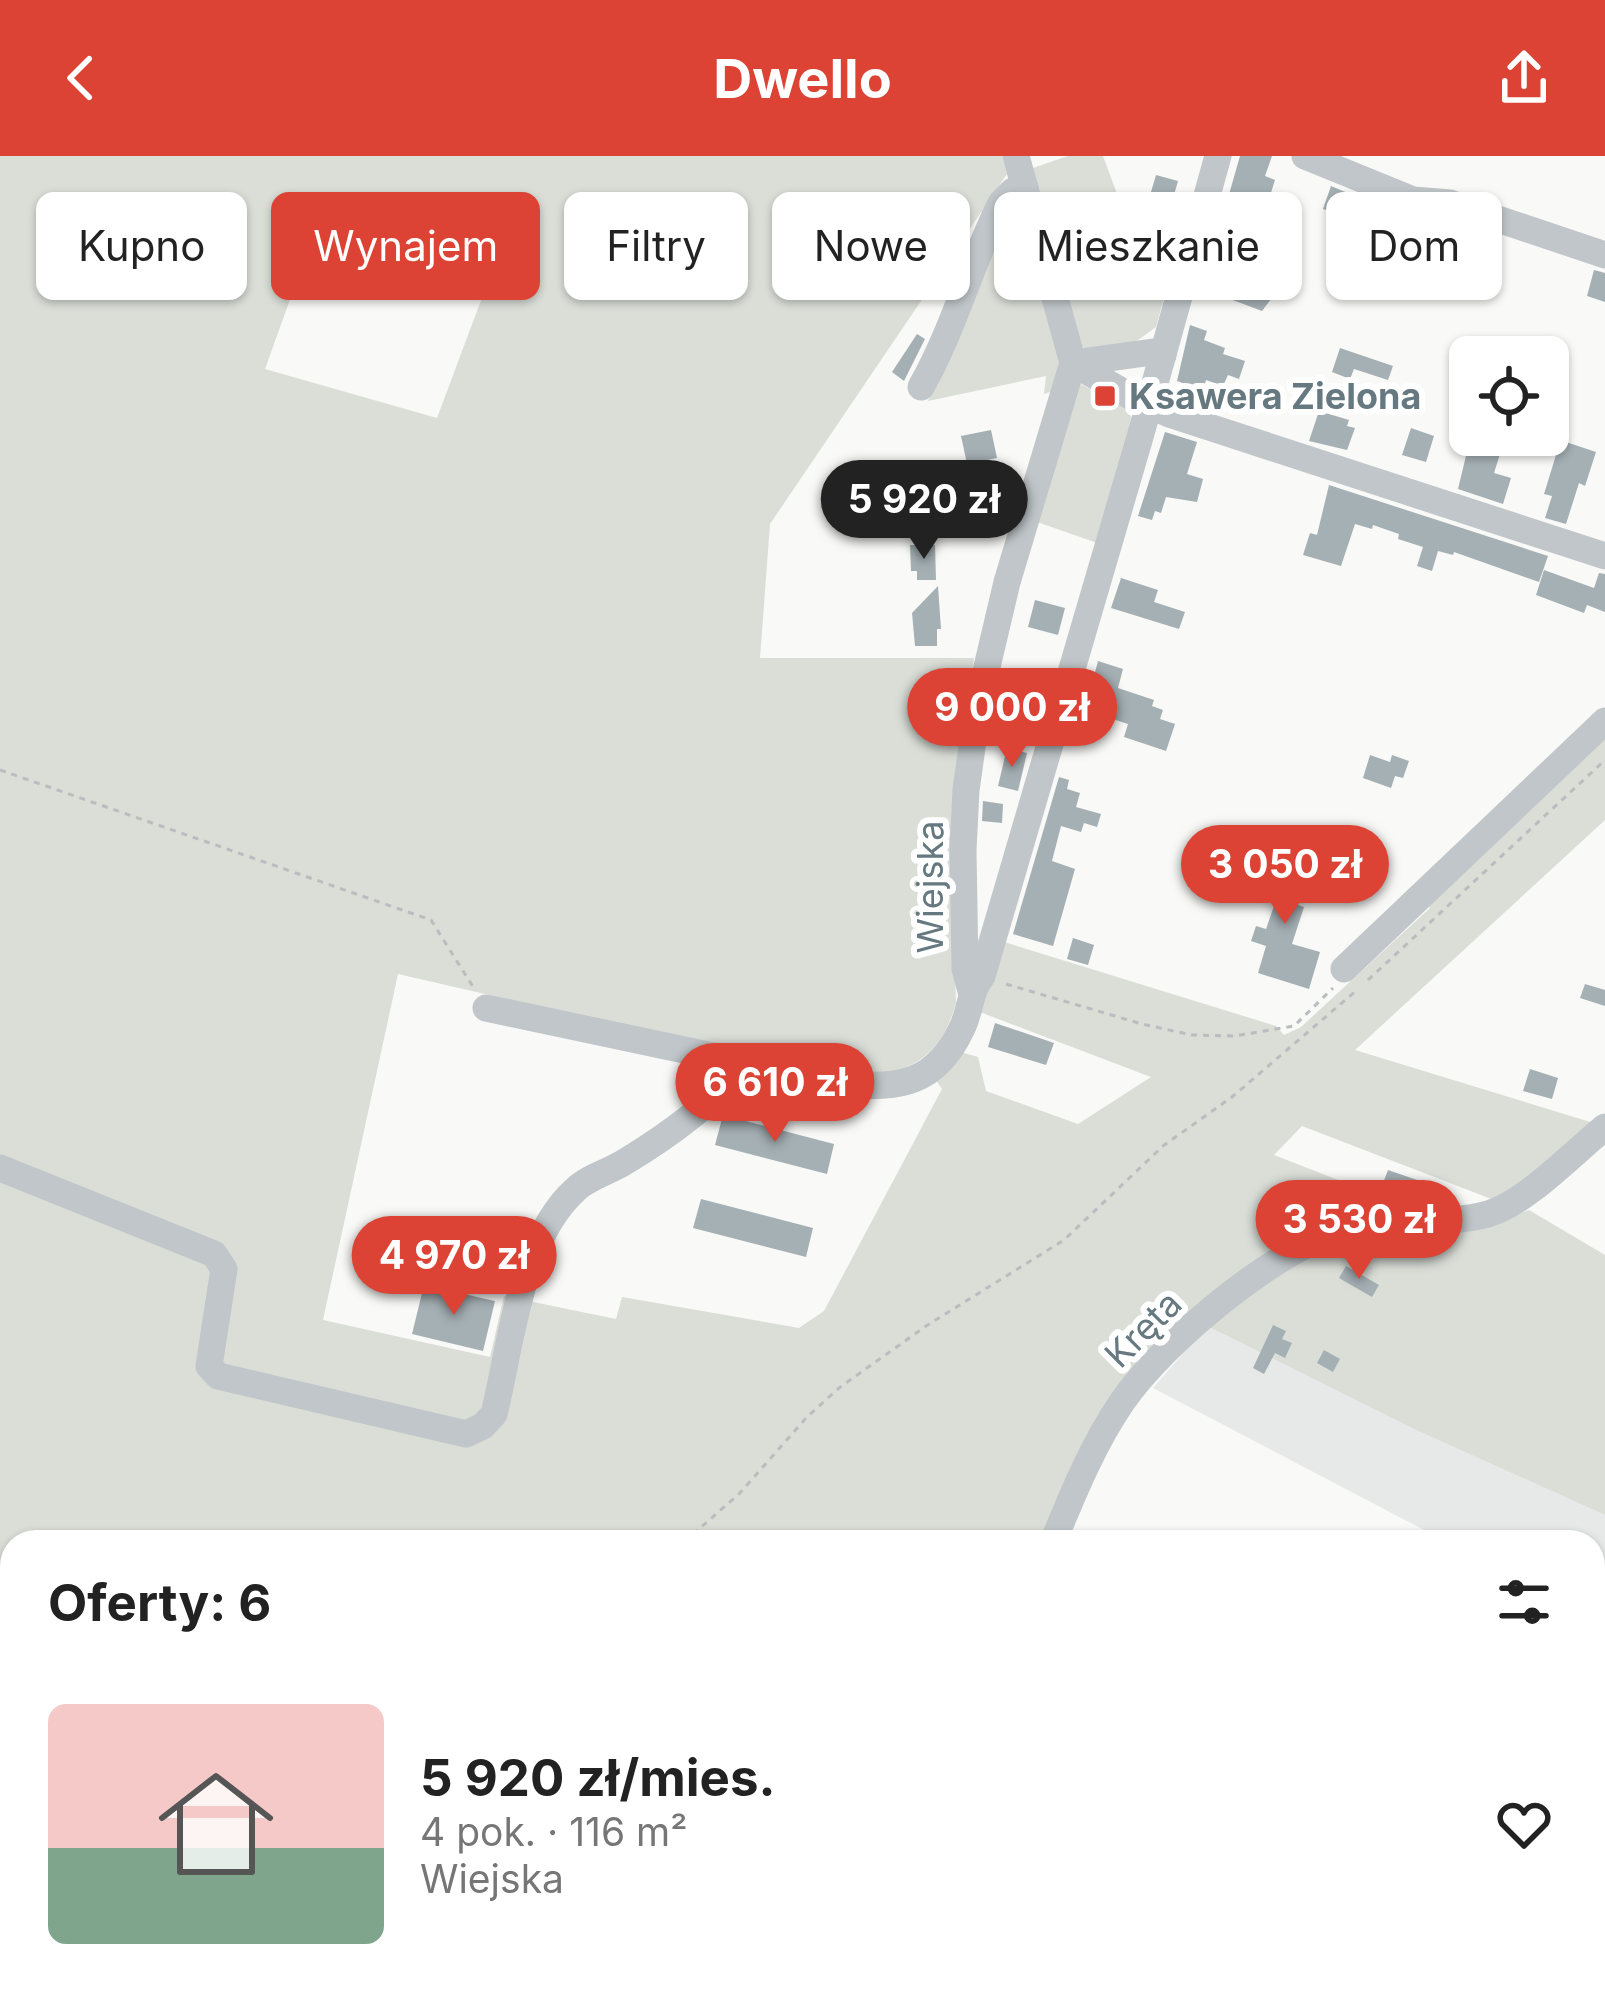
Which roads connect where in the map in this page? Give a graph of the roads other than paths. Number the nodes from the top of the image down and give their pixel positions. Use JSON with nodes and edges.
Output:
{"nodes":[{"id":1,"x":1016,"y":156,"type":"edge"},
{"id":2,"x":1218,"y":156,"type":"edge"},
{"id":3,"x":1305,"y":156,"type":"edge"},
{"id":4,"x":1025,"y":188,"type":"junction"},
{"id":5,"x":1605,"y":255,"type":"edge"},
{"id":6,"x":1163,"y":355,"type":"junction"},
{"id":7,"x":1073,"y":363,"type":"junction"},
{"id":8,"x":921,"y":387,"type":"dead end"},
{"id":9,"x":1149,"y":406,"type":"junction"},
{"id":10,"x":1605,"y":556,"type":"edge"},
{"id":11,"x":1605,"y":722,"type":"edge"},
{"id":12,"x":964,"y":895,"type":"junction"},
{"id":13,"x":1000,"y":905,"type":"junction"},
{"id":14,"x":1344,"y":969,"type":"road end"},
{"id":15,"x":976,"y":984,"type":"junction"},
{"id":16,"x":486,"y":1008,"type":"road end"},
{"id":17,"x":745,"y":1065,"type":"junction"},
{"id":18,"x":1605,"y":1127,"type":"edge"},
{"id":19,"x":0,"y":1168,"type":"edge"},
{"id":20,"x":1059,"y":1530,"type":"edge"}],
"edges":[{"from":1,"to":4,"type":"street"},
{"from":2,"to":6,"type":"street"},
{"from":3,"to":5,"type":"street"},
{"from":4,"to":7,"type":"street"},
{"from":4,"to":8,"type":"street"},
{"from":6,"to":7,"type":"street"},
{"from":6,"to":9,"type":"street"},
{"from":7,"to":9,"type":"street"},
{"from":7,"to":12,"type":"street","name":"Wiejska"},
{"from":9,"to":10,"type":"street"},
{"from":9,"to":13,"type":"street"},
{"from":11,"to":14,"type":"street"},
{"from":12,"to":13,"type":"street"},
{"from":12,"to":15,"type":"street","name":"Wiejska"},
{"from":13,"to":15,"type":"street"},
{"from":15,"to":17,"type":"street"},
{"from":16,"to":17,"type":"street"},
{"from":17,"to":19,"type":"street"},
{"from":18,"to":20,"type":"street","name":"Kręta"}]}
